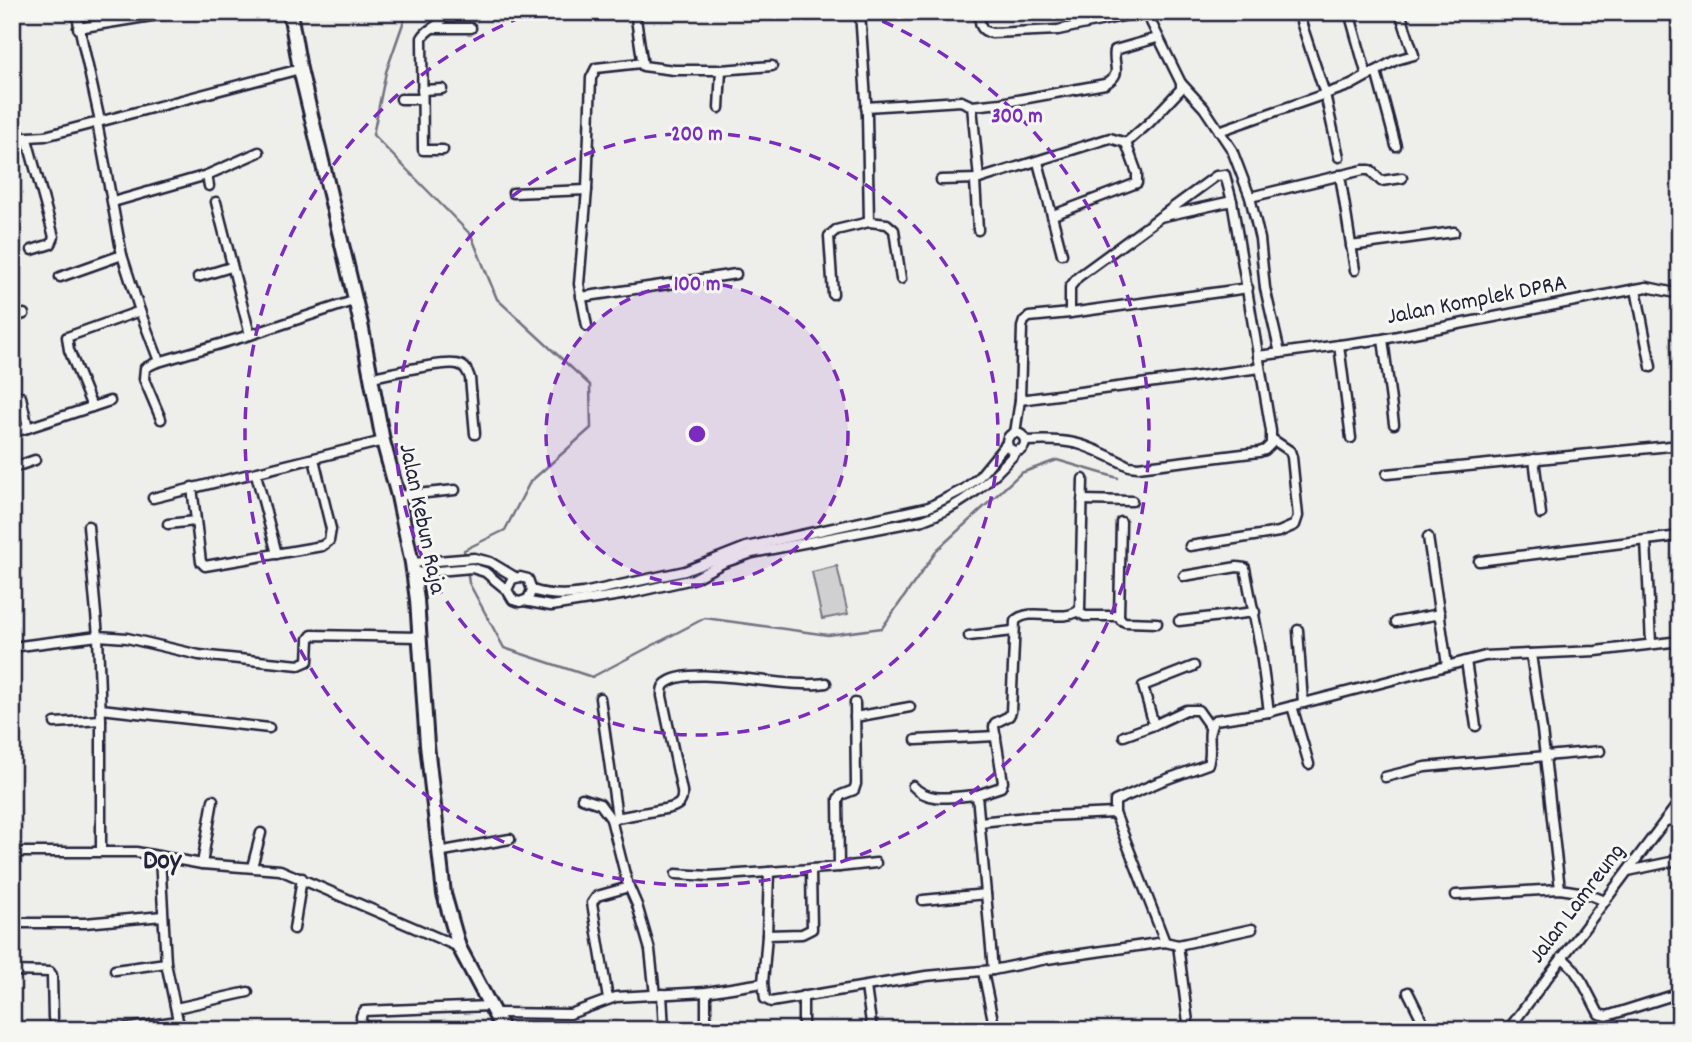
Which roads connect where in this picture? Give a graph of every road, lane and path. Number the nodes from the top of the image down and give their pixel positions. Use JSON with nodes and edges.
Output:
{"nodes":[{"id":1,"x":76,"y":12,"type":"edge"},
{"id":2,"x":176,"y":12,"type":"edge"},
{"id":3,"x":290,"y":12,"type":"edge"},
{"id":4,"x":445,"y":12,"type":"edge"},
{"id":5,"x":635,"y":12,"type":"edge"},
{"id":6,"x":860,"y":12,"type":"edge"},
{"id":7,"x":979,"y":12,"type":"edge"},
{"id":8,"x":1144,"y":12,"type":"edge"},
{"id":9,"x":1349,"y":12,"type":"edge"},
{"id":10,"x":1400,"y":12,"type":"edge"},
{"id":11,"x":1301,"y":22,"type":"dead end"},
{"id":12,"x":78,"y":27,"type":"junction"},
{"id":13,"x":436,"y":28,"type":"junction"},
{"id":14,"x":471,"y":28,"type":"dead end"},
{"id":15,"x":1157,"y":37,"type":"junction"},
{"id":16,"x":641,"y":63,"type":"junction"},
{"id":17,"x":772,"y":66,"type":"dead end"},
{"id":18,"x":300,"y":69,"type":"junction"},
{"id":19,"x":721,"y":70,"type":"junction"},
{"id":20,"x":1376,"y":71,"type":"junction"},
{"id":21,"x":1367,"y":76,"type":"junction"},
{"id":22,"x":1181,"y":83,"type":"junction"},
{"id":23,"x":442,"y":89,"type":"dead end"},
{"id":24,"x":422,"y":94,"type":"junction"},
{"id":25,"x":1325,"y":94,"type":"junction"},
{"id":26,"x":401,"y":99,"type":"dead end"},
{"id":27,"x":972,"y":106,"type":"junction"},
{"id":28,"x":866,"y":107,"type":"junction"},
{"id":29,"x":719,"y":108,"type":"dead end"},
{"id":30,"x":99,"y":122,"type":"junction"},
{"id":31,"x":1219,"y":131,"type":"junction"},
{"id":32,"x":12,"y":138,"type":"edge"},
{"id":33,"x":27,"y":139,"type":"junction"},
{"id":34,"x":1126,"y":143,"type":"junction"},
{"id":35,"x":1396,"y":146,"type":"dead end"},
{"id":36,"x":443,"y":150,"type":"dead end"},
{"id":37,"x":259,"y":152,"type":"dead end"},
{"id":38,"x":1339,"y":157,"type":"dead end"},
{"id":39,"x":1038,"y":162,"type":"junction"},
{"id":40,"x":207,"y":175,"type":"junction"},
{"id":41,"x":1340,"y":175,"type":"junction"},
{"id":42,"x":1402,"y":178,"type":"dead end"},
{"id":43,"x":941,"y":180,"type":"dead end"},
{"id":44,"x":977,"y":180,"type":"junction"},
{"id":45,"x":209,"y":186,"type":"dead end"},
{"id":46,"x":587,"y":190,"type":"junction"},
{"id":47,"x":513,"y":193,"type":"dead end"},
{"id":48,"x":1251,"y":197,"type":"junction"},
{"id":49,"x":1233,"y":201,"type":"junction"},
{"id":50,"x":113,"y":202,"type":"junction"},
{"id":51,"x":216,"y":202,"type":"dead end"},
{"id":52,"x":1053,"y":215,"type":"junction"},
{"id":53,"x":1154,"y":219,"type":"junction"},
{"id":54,"x":869,"y":222,"type":"junction"},
{"id":55,"x":978,"y":230,"type":"dead end"},
{"id":56,"x":1454,"y":232,"type":"dead end"},
{"id":57,"x":1351,"y":246,"type":"junction"},
{"id":58,"x":32,"y":250,"type":"dead end"},
{"id":59,"x":1062,"y":254,"type":"dead end"},
{"id":60,"x":122,"y":255,"type":"junction"},
{"id":61,"x":231,"y":267,"type":"junction"},
{"id":62,"x":1355,"y":270,"type":"dead end"},
{"id":63,"x":736,"y":274,"type":"dead end"},
{"id":64,"x":60,"y":277,"type":"dead end"},
{"id":65,"x":198,"y":277,"type":"dead end"},
{"id":66,"x":901,"y":279,"type":"dead end"},
{"id":67,"x":1248,"y":288,"type":"junction"},
{"id":68,"x":1636,"y":289,"type":"junction"},
{"id":69,"x":833,"y":294,"type":"dead end"},
{"id":70,"x":1680,"y":294,"type":"edge"},
{"id":71,"x":582,"y":297,"type":"junction"},
{"id":72,"x":356,"y":300,"type":"junction"},
{"id":73,"x":140,"y":311,"type":"junction"},
{"id":74,"x":1070,"y":313,"type":"junction"},
{"id":75,"x":23,"y":314,"type":"dead end"},
{"id":76,"x":12,"y":318,"type":"edge"},
{"id":77,"x":587,"y":326,"type":"dead end"},
{"id":78,"x":250,"y":335,"type":"junction"},
{"id":79,"x":1382,"y":339,"type":"junction"},
{"id":80,"x":1339,"y":345,"type":"junction"},
{"id":81,"x":1280,"y":354,"type":"junction"},
{"id":82,"x":1258,"y":356,"type":"junction"},
{"id":83,"x":159,"y":361,"type":"junction"},
{"id":84,"x":1651,"y":367,"type":"dead end"},
{"id":85,"x":1260,"y":368,"type":"junction"},
{"id":86,"x":372,"y":377,"type":"junction"},
{"id":87,"x":12,"y":392,"type":"edge"},
{"id":88,"x":1020,"y":400,"type":"junction"},
{"id":89,"x":110,"y":401,"type":"dead end"},
{"id":90,"x":92,"y":407,"type":"junction"},
{"id":91,"x":161,"y":419,"type":"dead end"},
{"id":92,"x":1394,"y":424,"type":"dead end"},
{"id":93,"x":28,"y":428,"type":"junction"},
{"id":94,"x":12,"y":433,"type":"edge"},
{"id":95,"x":1015,"y":433,"type":"junction"},
{"id":96,"x":475,"y":434,"type":"dead end"},
{"id":97,"x":1351,"y":438,"type":"dead end"},
{"id":98,"x":1272,"y":439,"type":"junction"},
{"id":99,"x":383,"y":441,"type":"junction"},
{"id":100,"x":1025,"y":441,"type":"junction"},
{"id":101,"x":1007,"y":443,"type":"junction"},
{"id":102,"x":1680,"y":445,"type":"edge"},
{"id":103,"x":1018,"y":450,"type":"junction"},
{"id":104,"x":314,"y":459,"type":"junction"},
{"id":105,"x":1534,"y":459,"type":"junction"},
{"id":106,"x":35,"y":460,"type":"dead end"},
{"id":107,"x":12,"y":468,"type":"edge"},
{"id":108,"x":256,"y":474,"type":"junction"},
{"id":109,"x":1387,"y":474,"type":"dead end"},
{"id":110,"x":1083,"y":479,"type":"dead end"},
{"id":111,"x":192,"y":487,"type":"junction"},
{"id":112,"x":456,"y":490,"type":"dead end"},
{"id":113,"x":398,"y":496,"type":"junction"},
{"id":114,"x":153,"y":498,"type":"dead end"},
{"id":115,"x":1082,"y":500,"type":"junction"},
{"id":116,"x":1132,"y":501,"type":"dead end"},
{"id":117,"x":1541,"y":514,"type":"dead end"},
{"id":118,"x":891,"y":517,"type":"junction"},
{"id":119,"x":195,"y":521,"type":"junction"},
{"id":120,"x":1121,"y":522,"type":"dead end"},
{"id":121,"x":168,"y":524,"type":"dead end"},
{"id":122,"x":88,"y":526,"type":"dead end"},
{"id":123,"x":895,"y":527,"type":"junction"},
{"id":124,"x":1680,"y":536,"type":"edge"},
{"id":125,"x":1428,"y":537,"type":"dead end"},
{"id":126,"x":1646,"y":540,"type":"junction"},
{"id":127,"x":777,"y":544,"type":"junction"},
{"id":128,"x":1190,"y":546,"type":"dead end"},
{"id":129,"x":277,"y":554,"type":"junction"},
{"id":130,"x":1479,"y":561,"type":"dead end"},
{"id":131,"x":448,"y":564,"type":"junction"},
{"id":132,"x":413,"y":568,"type":"junction"},
{"id":133,"x":1184,"y":576,"type":"dead end"},
{"id":134,"x":515,"y":577,"type":"junction"},
{"id":135,"x":507,"y":590,"type":"junction"},
{"id":136,"x":532,"y":590,"type":"junction"},
{"id":137,"x":524,"y":601,"type":"junction"},
{"id":138,"x":1078,"y":612,"type":"junction"},
{"id":139,"x":1255,"y":612,"type":"junction"},
{"id":140,"x":1440,"y":614,"type":"junction"},
{"id":141,"x":1119,"y":616,"type":"junction"},
{"id":142,"x":1179,"y":621,"type":"dead end"},
{"id":143,"x":1396,"y":622,"type":"dead end"},
{"id":144,"x":1157,"y":623,"type":"dead end"},
{"id":145,"x":1298,"y":629,"type":"dead end"},
{"id":146,"x":1013,"y":631,"type":"junction"},
{"id":147,"x":98,"y":636,"type":"junction"},
{"id":148,"x":419,"y":636,"type":"junction"},
{"id":149,"x":969,"y":636,"type":"dead end"},
{"id":150,"x":1680,"y":641,"type":"edge"},
{"id":151,"x":1651,"y":643,"type":"junction"},
{"id":152,"x":12,"y":647,"type":"edge"},
{"id":153,"x":1531,"y":654,"type":"junction"},
{"id":154,"x":1466,"y":660,"type":"junction"},
{"id":155,"x":1447,"y":664,"type":"junction"},
{"id":156,"x":1194,"y":666,"type":"dead end"},
{"id":157,"x":826,"y":682,"type":"dead end"},
{"id":158,"x":600,"y":698,"type":"dead end"},
{"id":159,"x":1303,"y":702,"type":"junction"},
{"id":160,"x":855,"y":703,"type":"dead end"},
{"id":161,"x":1292,"y":706,"type":"junction"},
{"id":162,"x":910,"y":707,"type":"dead end"},
{"id":163,"x":101,"y":709,"type":"junction"},
{"id":164,"x":1269,"y":712,"type":"junction"},
{"id":165,"x":855,"y":717,"type":"junction"},
{"id":166,"x":101,"y":720,"type":"junction"},
{"id":167,"x":55,"y":723,"type":"dead end"},
{"id":168,"x":1154,"y":724,"type":"junction"},
{"id":169,"x":1476,"y":726,"type":"dead end"},
{"id":170,"x":1210,"y":727,"type":"junction"},
{"id":171,"x":269,"y":728,"type":"dead end"},
{"id":172,"x":996,"y":736,"type":"junction"},
{"id":173,"x":1124,"y":736,"type":"dead end"},
{"id":174,"x":916,"y":740,"type":"dead end"},
{"id":175,"x":1600,"y":751,"type":"dead end"},
{"id":176,"x":1545,"y":758,"type":"junction"},
{"id":177,"x":1309,"y":764,"type":"dead end"},
{"id":178,"x":1385,"y":776,"type":"dead end"},
{"id":179,"x":913,"y":786,"type":"dead end"},
{"id":180,"x":977,"y":795,"type":"junction"},
{"id":181,"x":582,"y":798,"type":"dead end"},
{"id":182,"x":212,"y":800,"type":"dead end"},
{"id":183,"x":1680,"y":801,"type":"edge"},
{"id":184,"x":1115,"y":813,"type":"junction"},
{"id":185,"x":614,"y":818,"type":"junction"},
{"id":186,"x":1680,"y":819,"type":"edge"},
{"id":187,"x":1665,"y":821,"type":"junction"},
{"id":188,"x":979,"y":822,"type":"junction"},
{"id":189,"x":261,"y":833,"type":"dead end"},
{"id":190,"x":510,"y":839,"type":"dead end"},
{"id":191,"x":101,"y":850,"type":"junction"},
{"id":192,"x":12,"y":852,"type":"edge"},
{"id":193,"x":438,"y":852,"type":"junction"},
{"id":194,"x":160,"y":857,"type":"junction"},
{"id":195,"x":1680,"y":860,"type":"edge"},
{"id":196,"x":877,"y":863,"type":"dead end"},
{"id":197,"x":202,"y":864,"type":"junction"},
{"id":198,"x":252,"y":867,"type":"junction"},
{"id":199,"x":839,"y":867,"type":"junction"},
{"id":200,"x":811,"y":869,"type":"junction"},
{"id":201,"x":1628,"y":871,"type":"junction"},
{"id":202,"x":769,"y":872,"type":"junction"},
{"id":203,"x":677,"y":874,"type":"dead end"},
{"id":204,"x":302,"y":878,"type":"junction"},
{"id":205,"x":629,"y":887,"type":"junction"},
{"id":206,"x":1560,"y":889,"type":"junction"},
{"id":207,"x":986,"y":894,"type":"junction"},
{"id":208,"x":1456,"y":895,"type":"dead end"},
{"id":209,"x":923,"y":900,"type":"dead end"},
{"id":210,"x":1605,"y":901,"type":"junction"},
{"id":211,"x":163,"y":916,"type":"junction"},
{"id":212,"x":12,"y":923,"type":"edge"},
{"id":213,"x":294,"y":929,"type":"dead end"},
{"id":214,"x":1252,"y":929,"type":"dead end"},
{"id":215,"x":768,"y":936,"type":"junction"},
{"id":216,"x":1165,"y":942,"type":"junction"},
{"id":217,"x":1178,"y":945,"type":"junction"},
{"id":218,"x":459,"y":947,"type":"junction"},
{"id":219,"x":1562,"y":957,"type":"junction"},
{"id":220,"x":166,"y":963,"type":"junction"},
{"id":221,"x":115,"y":970,"type":"dead end"},
{"id":222,"x":993,"y":970,"type":"junction"},
{"id":223,"x":12,"y":971,"type":"edge"},
{"id":224,"x":983,"y":972,"type":"junction"},
{"id":225,"x":764,"y":983,"type":"junction"},
{"id":226,"x":866,"y":988,"type":"junction"},
{"id":227,"x":248,"y":992,"type":"dead end"},
{"id":228,"x":706,"y":992,"type":"junction"},
{"id":229,"x":1408,"y":992,"type":"dead end"},
{"id":230,"x":1680,"y":993,"type":"edge"},
{"id":231,"x":659,"y":995,"type":"junction"},
{"id":232,"x":803,"y":996,"type":"junction"},
{"id":233,"x":608,"y":999,"type":"junction"},
{"id":234,"x":176,"y":1008,"type":"junction"},
{"id":235,"x":492,"y":1009,"type":"junction"},
{"id":236,"x":52,"y":1018,"type":"dead end"},
{"id":237,"x":179,"y":1025,"type":"edge"},
{"id":238,"x":116,"y":1030,"type":"edge"},
{"id":239,"x":362,"y":1030,"type":"edge"},
{"id":240,"x":503,"y":1030,"type":"edge"},
{"id":241,"x":664,"y":1030,"type":"edge"},
{"id":242,"x":706,"y":1030,"type":"edge"},
{"id":243,"x":803,"y":1030,"type":"edge"},
{"id":244,"x":872,"y":1030,"type":"edge"},
{"id":245,"x":995,"y":1030,"type":"edge"},
{"id":246,"x":1189,"y":1030,"type":"edge"},
{"id":247,"x":1427,"y":1030,"type":"edge"},
{"id":248,"x":1507,"y":1030,"type":"edge"}],
"edges":[{"from":1,"to":12,"type":"street"},
{"from":2,"to":12,"type":"street"},
{"from":3,"to":18,"type":"street","name":"Jalan Kebun Raja"},
{"from":4,"to":13,"type":"street"},
{"from":5,"to":16,"type":"street"},
{"from":6,"to":28,"type":"street"},
{"from":7,"to":8,"type":"street"},
{"from":8,"to":15,"type":"street"},
{"from":9,"to":21,"type":"street"},
{"from":10,"to":20,"type":"street"},
{"from":11,"to":25,"type":"street"},
{"from":12,"to":30,"type":"street"},
{"from":13,"to":14,"type":"street"},
{"from":13,"to":24,"type":"street"},
{"from":15,"to":22,"type":"street"},
{"from":15,"to":27,"type":"street"},
{"from":16,"to":19,"type":"street"},
{"from":16,"to":46,"type":"street"},
{"from":17,"to":19,"type":"street"},
{"from":18,"to":30,"type":"street"},
{"from":18,"to":72,"type":"street","name":"Jalan Kebun Raja"},
{"from":19,"to":29,"type":"street"},
{"from":20,"to":21,"type":"street"},
{"from":20,"to":35,"type":"street"},
{"from":21,"to":25,"type":"street"},
{"from":22,"to":31,"type":"street"},
{"from":22,"to":34,"type":"street"},
{"from":23,"to":24,"type":"street"},
{"from":24,"to":26,"type":"street"},
{"from":24,"to":36,"type":"street"},
{"from":25,"to":31,"type":"street"},
{"from":25,"to":38,"type":"street"},
{"from":27,"to":28,"type":"street"},
{"from":27,"to":44,"type":"street"},
{"from":28,"to":54,"type":"street"},
{"from":30,"to":33,"type":"street"},
{"from":30,"to":50,"type":"street"},
{"from":31,"to":48,"type":"street"},
{"from":32,"to":33,"type":"street"},
{"from":33,"to":58,"type":"street"},
{"from":34,"to":39,"type":"street"},
{"from":34,"to":52,"type":"street"},
{"from":37,"to":40,"type":"street"},
{"from":39,"to":44,"type":"street"},
{"from":39,"to":52,"type":"street"},
{"from":40,"to":45,"type":"street"},
{"from":40,"to":50,"type":"street"},
{"from":41,"to":42,"type":"street"},
{"from":41,"to":48,"type":"street"},
{"from":41,"to":57,"type":"street"},
{"from":43,"to":44,"type":"street"},
{"from":44,"to":55,"type":"street"},
{"from":46,"to":47,"type":"street"},
{"from":46,"to":71,"type":"street"},
{"from":48,"to":81,"type":"street"},
{"from":49,"to":53,"type":"street"},
{"from":49,"to":53,"type":"street"},
{"from":49,"to":67,"type":"street"},
{"from":50,"to":60,"type":"street"},
{"from":51,"to":61,"type":"street"},
{"from":52,"to":59,"type":"street"},
{"from":53,"to":74,"type":"street"},
{"from":54,"to":66,"type":"street"},
{"from":54,"to":69,"type":"street"},
{"from":56,"to":57,"type":"street"},
{"from":57,"to":62,"type":"street"},
{"from":60,"to":64,"type":"street"},
{"from":60,"to":73,"type":"street"},
{"from":61,"to":65,"type":"street"},
{"from":61,"to":78,"type":"street"},
{"from":63,"to":71,"type":"street"},
{"from":67,"to":74,"type":"street"},
{"from":67,"to":82,"type":"street"},
{"from":68,"to":70,"type":"street","name":"Jalan Komplek DPRA"},
{"from":68,"to":79,"type":"street","name":"Jalan Komplek DPRA"},
{"from":68,"to":84,"type":"street"},
{"from":71,"to":77,"type":"street"},
{"from":72,"to":78,"type":"street"},
{"from":72,"to":86,"type":"street","name":"Jalan Kebun Raja"},
{"from":73,"to":83,"type":"street"},
{"from":73,"to":90,"type":"street"},
{"from":74,"to":88,"type":"street"},
{"from":75,"to":76,"type":"street"},
{"from":78,"to":83,"type":"street"},
{"from":79,"to":80,"type":"street","name":"Jalan Komplek DPRA"},
{"from":79,"to":92,"type":"street"},
{"from":80,"to":81,"type":"street","name":"Jalan Komplek DPRA"},
{"from":80,"to":97,"type":"street"},
{"from":81,"to":82,"type":"street","name":"Jalan Komplek DPRA"},
{"from":82,"to":85,"type":"street"},
{"from":83,"to":91,"type":"street"},
{"from":85,"to":88,"type":"street"},
{"from":85,"to":98,"type":"street"},
{"from":86,"to":96,"type":"street"},
{"from":86,"to":99,"type":"street","name":"Jalan Kebun Raja"},
{"from":87,"to":93,"type":"street"},
{"from":88,"to":95,"type":"street"},
{"from":89,"to":90,"type":"street"},
{"from":90,"to":93,"type":"street"},
{"from":93,"to":94,"type":"street"},
{"from":95,"to":100,"type":"street"},
{"from":95,"to":101,"type":"street"},
{"from":98,"to":100,"type":"street"},
{"from":98,"to":128,"type":"street"},
{"from":99,"to":104,"type":"street"},
{"from":99,"to":113,"type":"street","name":"Jalan Kebun Raja"},
{"from":100,"to":103,"type":"street"},
{"from":101,"to":103,"type":"street"},
{"from":101,"to":118,"type":"street"},
{"from":102,"to":105,"type":"street"},
{"from":103,"to":123,"type":"street"},
{"from":104,"to":108,"type":"street"},
{"from":104,"to":129,"type":"street"},
{"from":105,"to":109,"type":"street"},
{"from":105,"to":117,"type":"street"},
{"from":106,"to":107,"type":"street"},
{"from":108,"to":111,"type":"street"},
{"from":108,"to":129,"type":"street"},
{"from":110,"to":115,"type":"street"},
{"from":111,"to":114,"type":"street"},
{"from":111,"to":119,"type":"street"},
{"from":112,"to":113,"type":"street"},
{"from":113,"to":132,"type":"street","name":"Jalan Kebun Raja"},
{"from":115,"to":116,"type":"street"},
{"from":115,"to":138,"type":"street"},
{"from":118,"to":123,"type":"street"},
{"from":118,"to":127,"type":"street"},
{"from":119,"to":121,"type":"street"},
{"from":119,"to":129,"type":"street"},
{"from":120,"to":141,"type":"street"},
{"from":122,"to":147,"type":"street"},
{"from":123,"to":127,"type":"street"},
{"from":124,"to":126,"type":"street"},
{"from":125,"to":140,"type":"street"},
{"from":126,"to":130,"type":"street"},
{"from":126,"to":151,"type":"street"},
{"from":127,"to":136,"type":"street"},
{"from":127,"to":137,"type":"street"},
{"from":131,"to":132,"type":"street"},
{"from":131,"to":134,"type":"street"},
{"from":131,"to":135,"type":"street"},
{"from":132,"to":148,"type":"street","name":"Jalan Kebun Raja"},
{"from":133,"to":139,"type":"street"},
{"from":134,"to":135,"type":"street"},
{"from":134,"to":136,"type":"street"},
{"from":135,"to":137,"type":"street"},
{"from":136,"to":137,"type":"street"},
{"from":138,"to":141,"type":"street"},
{"from":138,"to":146,"type":"street"},
{"from":139,"to":142,"type":"street"},
{"from":139,"to":164,"type":"street"},
{"from":140,"to":143,"type":"street"},
{"from":140,"to":155,"type":"street"},
{"from":141,"to":144,"type":"street"},
{"from":145,"to":159,"type":"street"},
{"from":146,"to":149,"type":"street"},
{"from":146,"to":172,"type":"street"},
{"from":147,"to":148,"type":"street"},
{"from":147,"to":152,"type":"street"},
{"from":147,"to":163,"type":"street"},
{"from":148,"to":193,"type":"street","name":"Jalan Kebun Raja"},
{"from":150,"to":151,"type":"street"},
{"from":151,"to":153,"type":"street"},
{"from":153,"to":154,"type":"street"},
{"from":153,"to":176,"type":"street"},
{"from":154,"to":155,"type":"street"},
{"from":154,"to":169,"type":"street"},
{"from":155,"to":159,"type":"street"},
{"from":156,"to":168,"type":"street"},
{"from":157,"to":185,"type":"street"},
{"from":158,"to":185,"type":"street"},
{"from":159,"to":161,"type":"street"},
{"from":160,"to":165,"type":"street"},
{"from":161,"to":164,"type":"street"},
{"from":161,"to":177,"type":"street"},
{"from":162,"to":165,"type":"street"},
{"from":163,"to":166,"type":"street"},
{"from":163,"to":171,"type":"street"},
{"from":164,"to":170,"type":"street"},
{"from":165,"to":199,"type":"street"},
{"from":166,"to":167,"type":"street"},
{"from":166,"to":191,"type":"street"},
{"from":168,"to":170,"type":"street"},
{"from":168,"to":173,"type":"street"},
{"from":170,"to":184,"type":"street"},
{"from":172,"to":174,"type":"street"},
{"from":172,"to":180,"type":"street"},
{"from":175,"to":176,"type":"street"},
{"from":176,"to":178,"type":"street"},
{"from":176,"to":206,"type":"street"},
{"from":179,"to":180,"type":"street"},
{"from":180,"to":188,"type":"street"},
{"from":181,"to":185,"type":"street"},
{"from":182,"to":197,"type":"street"},
{"from":183,"to":187,"type":"street","name":"Jalan Lamreung"},
{"from":184,"to":188,"type":"street"},
{"from":184,"to":216,"type":"street"},
{"from":185,"to":205,"type":"street"},
{"from":186,"to":187,"type":"street"},
{"from":187,"to":201,"type":"street","name":"Jalan Lamreung"},
{"from":188,"to":207,"type":"street"},
{"from":189,"to":198,"type":"street"},
{"from":190,"to":193,"type":"street"},
{"from":191,"to":192,"type":"street"},
{"from":191,"to":194,"type":"street"},
{"from":193,"to":218,"type":"street","name":"Jalan Kebun Raja"},
{"from":194,"to":197,"type":"street"},
{"from":194,"to":211,"type":"street"},
{"from":195,"to":201,"type":"street"},
{"from":196,"to":199,"type":"street"},
{"from":197,"to":198,"type":"street"},
{"from":198,"to":204,"type":"street"},
{"from":199,"to":200,"type":"street"},
{"from":200,"to":202,"type":"street"},
{"from":200,"to":215,"type":"street"},
{"from":201,"to":210,"type":"street","name":"Jalan Lamreung"},
{"from":202,"to":203,"type":"street"},
{"from":202,"to":215,"type":"street"},
{"from":204,"to":213,"type":"street"},
{"from":204,"to":218,"type":"street"},
{"from":205,"to":231,"type":"street"},
{"from":205,"to":233,"type":"street"},
{"from":206,"to":208,"type":"street"},
{"from":206,"to":210,"type":"street"},
{"from":207,"to":209,"type":"street"},
{"from":207,"to":222,"type":"street"},
{"from":210,"to":219,"type":"street","name":"Jalan Lamreung"},
{"from":211,"to":212,"type":"street"},
{"from":211,"to":220,"type":"street"},
{"from":214,"to":217,"type":"street"},
{"from":215,"to":225,"type":"street"},
{"from":216,"to":217,"type":"street"},
{"from":216,"to":222,"type":"street"},
{"from":217,"to":246,"type":"street"},
{"from":218,"to":235,"type":"street","name":"Jalan Kebun Raja"},
{"from":219,"to":230,"type":"street"},
{"from":219,"to":248,"type":"street","name":"Jalan Lamreung"},
{"from":220,"to":221,"type":"street"},
{"from":220,"to":234,"type":"street"},
{"from":222,"to":224,"type":"street"},
{"from":223,"to":236,"type":"street"},
{"from":224,"to":226,"type":"street"},
{"from":224,"to":245,"type":"street"},
{"from":225,"to":228,"type":"street"},
{"from":225,"to":232,"type":"street"},
{"from":226,"to":232,"type":"street"},
{"from":226,"to":244,"type":"street"},
{"from":227,"to":234,"type":"street"},
{"from":228,"to":231,"type":"street"},
{"from":228,"to":242,"type":"street"},
{"from":229,"to":247,"type":"street"},
{"from":231,"to":233,"type":"street"},
{"from":231,"to":241,"type":"street"},
{"from":232,"to":243,"type":"street"},
{"from":233,"to":235,"type":"street"},
{"from":234,"to":237,"type":"street"},
{"from":235,"to":239,"type":"street"},
{"from":235,"to":240,"type":"street","name":"Jalan Kebun Raja"},
{"from":237,"to":238,"type":"street"}]}
